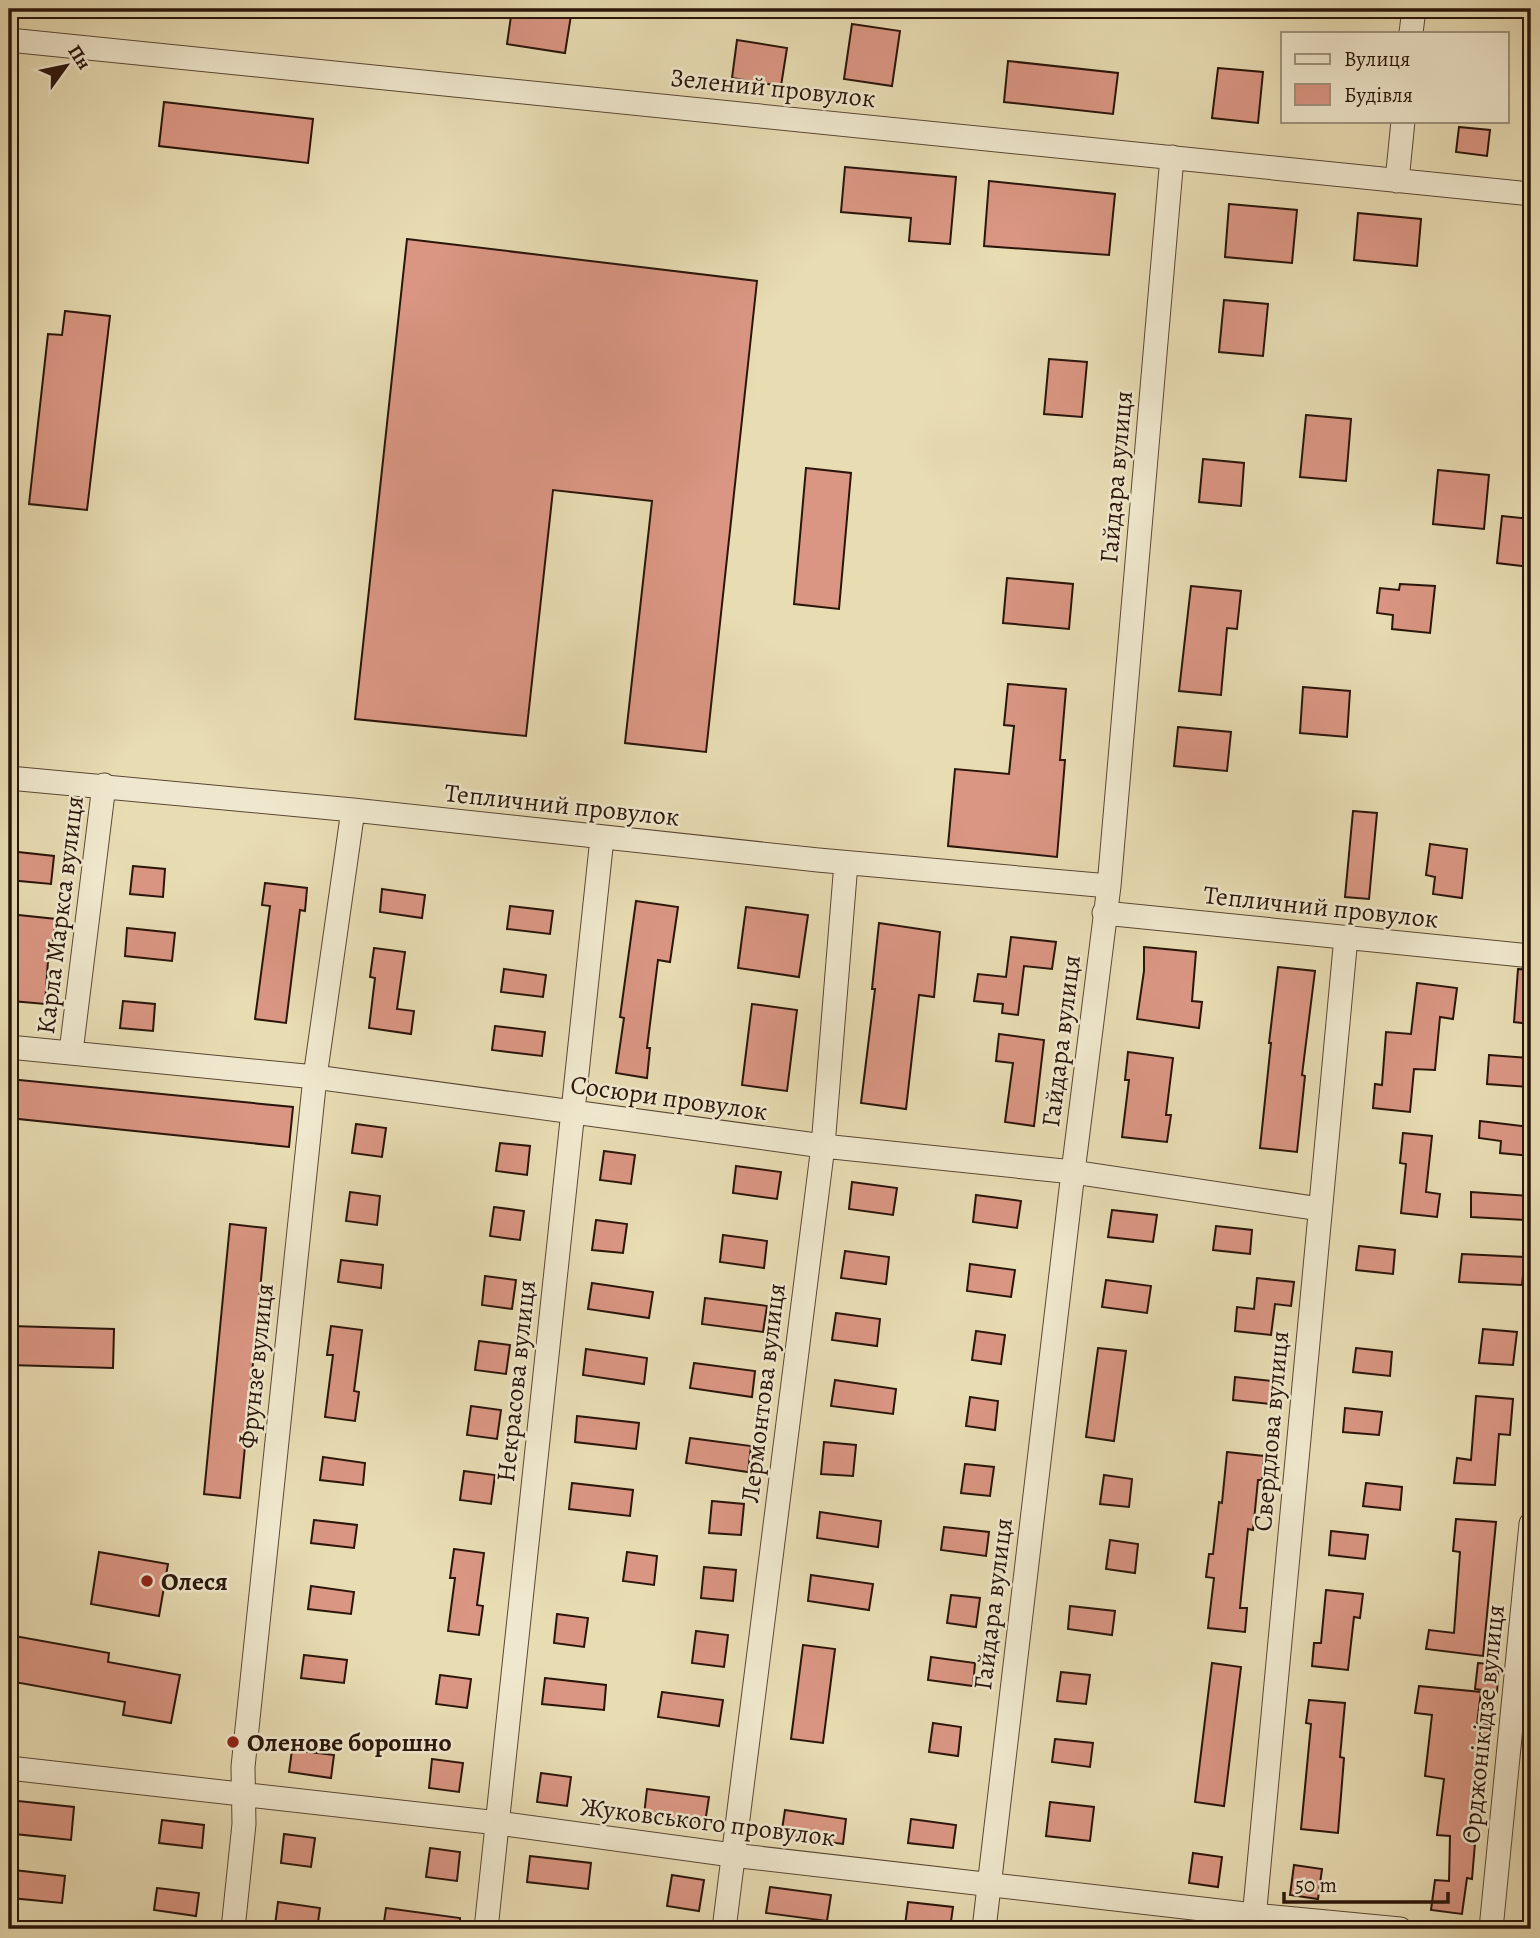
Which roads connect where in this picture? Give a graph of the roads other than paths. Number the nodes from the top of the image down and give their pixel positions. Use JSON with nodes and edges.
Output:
{"nodes":[{"id":1,"x":1414,"y":9,"type":"edge"},
{"id":2,"x":1411,"y":32,"type":"edge"},
{"id":3,"x":9,"y":40,"type":"edge"},
{"id":4,"x":1403,"y":122,"type":"edge"},
{"id":5,"x":1172,"y":157,"type":"junction"},
{"id":6,"x":1397,"y":181,"type":"junction"},
{"id":7,"x":1531,"y":194,"type":"edge"},
{"id":8,"x":9,"y":778,"type":"edge"},
{"id":9,"x":104,"y":785,"type":"junction"},
{"id":10,"x":353,"y":810,"type":"junction"},
{"id":11,"x":602,"y":838,"type":"junction"},
{"id":12,"x":846,"y":863,"type":"junction"},
{"id":13,"x":1109,"y":886,"type":"junction"},
{"id":14,"x":1104,"y":914,"type":"junction"},
{"id":15,"x":1346,"y":937,"type":"junction"},
{"id":16,"x":1531,"y":956,"type":"edge"},
{"id":17,"x":9,"y":1047,"type":"edge"},
{"id":18,"x":71,"y":1052,"type":"junction"},
{"id":19,"x":315,"y":1077,"type":"junction"},
{"id":20,"x":571,"y":1113,"type":"junction"},
{"id":21,"x":823,"y":1146,"type":"junction"},
{"id":22,"x":1073,"y":1172,"type":"junction"},
{"id":23,"x":1320,"y":1209,"type":"junction"},
{"id":24,"x":1531,"y":1524,"type":"edge"},
{"id":25,"x":9,"y":1768,"type":"edge"},
{"id":26,"x":244,"y":1793,"type":"junction"},
{"id":27,"x":498,"y":1824,"type":"junction"},
{"id":28,"x":732,"y":1855,"type":"junction"},
{"id":29,"x":988,"y":1884,"type":"junction"},
{"id":30,"x":1254,"y":1922,"type":"edge"},
{"id":31,"x":233,"y":1929,"type":"edge"},
{"id":32,"x":486,"y":1929,"type":"edge"},
{"id":33,"x":724,"y":1929,"type":"edge"},
{"id":34,"x":984,"y":1929,"type":"edge"},
{"id":35,"x":1400,"y":1929,"type":"edge"},
{"id":36,"x":1491,"y":1929,"type":"edge"}],
"edges":[{"from":1,"to":2,"type":"street"},
{"from":3,"to":5,"type":"street","name":"Зелений провулок"},
{"from":4,"to":6,"type":"street"},
{"from":5,"to":6,"type":"street","name":"Зелений провулок"},
{"from":5,"to":13,"type":"street","name":"Гайдара вулиця"},
{"from":6,"to":7,"type":"street","name":"Зелений провулок"},
{"from":8,"to":9,"type":"street","name":"Тепличний провулок"},
{"from":9,"to":10,"type":"street","name":"Тепличний провулок"},
{"from":9,"to":18,"type":"street","name":"Карла Маркса вулиця"},
{"from":10,"to":11,"type":"street","name":"Тепличний провулок"},
{"from":10,"to":19,"type":"street","name":"Фрунзе вулиця"},
{"from":11,"to":12,"type":"street","name":"Тепличний провулок"},
{"from":11,"to":20,"type":"street","name":"Некрасова вулиця"},
{"from":12,"to":13,"type":"street","name":"Тепличний провулок"},
{"from":12,"to":21,"type":"street","name":"Лермонтова вулиця"},
{"from":13,"to":14,"type":"street","name":"Гайдара вулиця"},
{"from":14,"to":15,"type":"street","name":"Тепличний провулок"},
{"from":14,"to":22,"type":"street","name":"Гайдара вулиця"},
{"from":15,"to":16,"type":"street","name":"Тепличний провулок"},
{"from":15,"to":23,"type":"street","name":"Свердлова вулиця"},
{"from":17,"to":18,"type":"street","name":"Сосюри провулок"},
{"from":18,"to":19,"type":"street","name":"Сосюри провулок"},
{"from":19,"to":20,"type":"street","name":"Сосюри провулок"},
{"from":19,"to":26,"type":"street","name":"Фрунзе вулиця"},
{"from":20,"to":21,"type":"street","name":"Сосюри провулок"},
{"from":20,"to":27,"type":"street","name":"Некрасова вулиця"},
{"from":21,"to":22,"type":"street","name":"Сосюри провулок"},
{"from":21,"to":28,"type":"street","name":"Лермонтова вулиця"},
{"from":22,"to":23,"type":"street","name":"Сосюри провулок"},
{"from":22,"to":29,"type":"street","name":"Гайдара вулиця"},
{"from":23,"to":30,"type":"street","name":"Свердлова вулиця"},
{"from":24,"to":36,"type":"street","name":"Орджонікідзе вулиця"},
{"from":25,"to":26,"type":"street","name":"Жуковського провулок"},
{"from":26,"to":27,"type":"street","name":"Жуковського провулок"},
{"from":26,"to":31,"type":"street","name":"Фрунзе вулиця"},
{"from":27,"to":28,"type":"street","name":"Жуковського провулок"},
{"from":27,"to":32,"type":"street","name":"Некрасова вулиця"},
{"from":28,"to":29,"type":"street","name":"Жуковського провулок"},
{"from":28,"to":33,"type":"street","name":"Лермонтова вулиця"},
{"from":29,"to":30,"type":"street","name":"Жуковського провулок"},
{"from":29,"to":34,"type":"street","name":"Гайдара вулиця"},
{"from":30,"to":35,"type":"street","name":"Жуковського провулок"}]}
